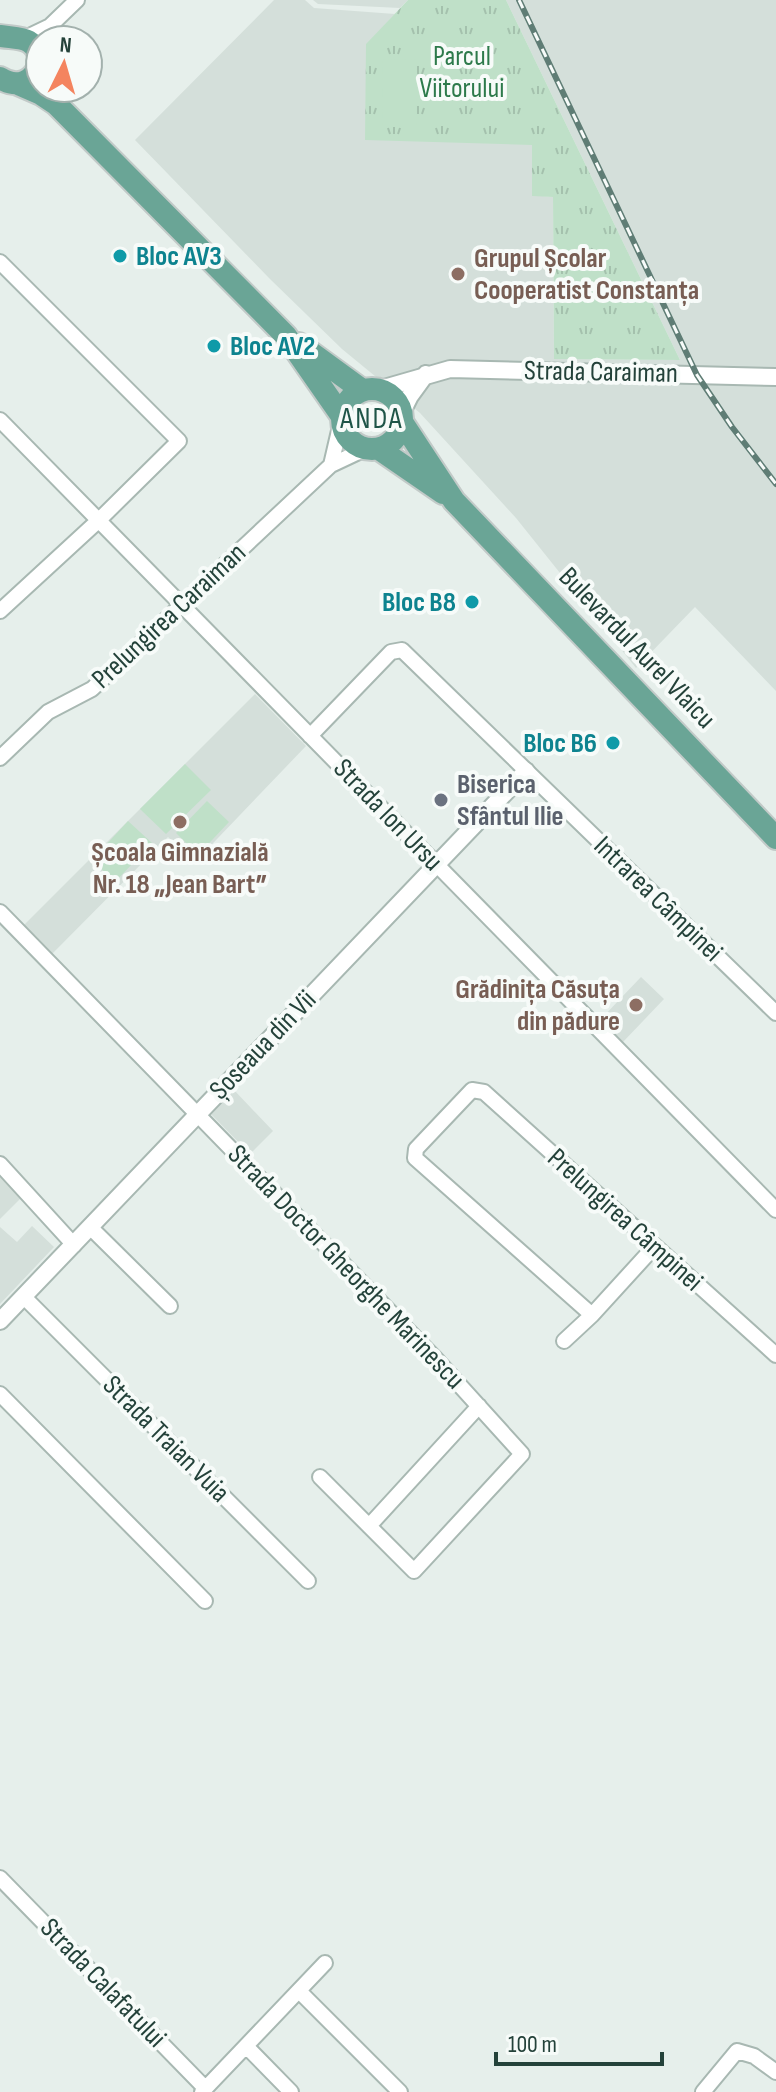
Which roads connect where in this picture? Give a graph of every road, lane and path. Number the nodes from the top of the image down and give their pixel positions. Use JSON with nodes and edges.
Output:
{"nodes":[{"id":1,"x":77,"y":0,"type":"edge"},
{"id":2,"x":54,"y":24,"type":"edge"},
{"id":3,"x":60,"y":104,"type":"edge"},
{"id":4,"x":0,"y":262,"type":"edge"},
{"id":5,"x":286,"y":336,"type":"junction"},
{"id":6,"x":426,"y":374,"type":"junction"},
{"id":7,"x":776,"y":377,"type":"edge"},
{"id":8,"x":370,"y":390,"type":"junction"},
{"id":9,"x":402,"y":418,"type":"junction"},
{"id":10,"x":341,"y":419,"type":"junction"},
{"id":11,"x":0,"y":420,"type":"edge"},
{"id":12,"x":372,"y":449,"type":"junction"},
{"id":13,"x":331,"y":465,"type":"junction"},
{"id":14,"x":454,"y":501,"type":"junction"},
{"id":15,"x":99,"y":520,"type":"junction"},
{"id":16,"x":182,"y":605,"type":"junction"},
{"id":17,"x":0,"y":611,"type":"edge"},
{"id":18,"x":310,"y":736,"type":"junction"},
{"id":19,"x":0,"y":758,"type":"edge"},
{"id":20,"x":526,"y":771,"type":"junction"},
{"id":21,"x":776,"y":838,"type":"edge"},
{"id":22,"x":436,"y":864,"type":"junction"},
{"id":23,"x":0,"y":912,"type":"edge"},
{"id":24,"x":776,"y":1013,"type":"edge"},
{"id":25,"x":198,"y":1113,"type":"junction"},
{"id":26,"x":0,"y":1164,"type":"edge"},
{"id":27,"x":776,"y":1210,"type":"edge"},
{"id":28,"x":91,"y":1228,"type":"junction"},
{"id":29,"x":74,"y":1245,"type":"junction"},
{"id":30,"x":654,"y":1247,"type":"junction"},
{"id":31,"x":24,"y":1297,"type":"junction"},
{"id":32,"x":170,"y":1306,"type":"dead end"},
{"id":33,"x":592,"y":1315,"type":"junction"},
{"id":34,"x":0,"y":1321,"type":"edge"},
{"id":35,"x":564,"y":1341,"type":"dead end"},
{"id":36,"x":776,"y":1355,"type":"edge"},
{"id":37,"x":0,"y":1394,"type":"edge"},
{"id":38,"x":479,"y":1406,"type":"junction"},
{"id":39,"x":320,"y":1477,"type":"dead end"},
{"id":40,"x":369,"y":1526,"type":"junction"},
{"id":41,"x":308,"y":1581,"type":"dead end"},
{"id":42,"x":205,"y":1601,"type":"dead end"},
{"id":43,"x":0,"y":1878,"type":"edge"},
{"id":44,"x":325,"y":1963,"type":"dead end"},
{"id":45,"x":299,"y":1991,"type":"junction"},
{"id":46,"x":246,"y":2046,"type":"junction"},
{"id":47,"x":776,"y":2072,"type":"edge"},
{"id":48,"x":204,"y":2090,"type":"edge"},
{"id":49,"x":291,"y":2092,"type":"edge"},
{"id":50,"x":400,"y":2092,"type":"edge"},
{"id":51,"x":703,"y":2092,"type":"edge"}],
"edges":[{"from":1,"to":2,"type":"street"},
{"from":3,"to":5,"type":"main road"},
{"from":4,"to":15,"type":"street"},
{"from":5,"to":8,"type":"main road"},
{"from":5,"to":10,"type":"main road"},
{"from":6,"to":7,"type":"street","name":"Strada Caraiman"},
{"from":6,"to":8,"type":"street","name":"Strada Caraiman"},
{"from":6,"to":9,"type":"street"},
{"from":8,"to":9,"type":"main road"},
{"from":8,"to":10,"type":"main road"},
{"from":9,"to":12,"type":"main road"},
{"from":9,"to":14,"type":"main road","name":"Bulevardul Aurel Vlaicu"},
{"from":10,"to":12,"type":"main road"},
{"from":10,"to":13,"type":"street"},
{"from":11,"to":15,"type":"street","name":"Strada Ion Ursu"},
{"from":12,"to":13,"type":"street","name":"Prelungirea Caraiman"},
{"from":12,"to":14,"type":"main road","name":"Bulevardul Aurel Vlaicu"},
{"from":13,"to":16,"type":"street","name":"Prelungirea Caraiman"},
{"from":14,"to":21,"type":"main road","name":"Bulevardul Aurel Vlaicu"},
{"from":15,"to":16,"type":"street","name":"Strada Ion Ursu"},
{"from":15,"to":17,"type":"street"},
{"from":16,"to":18,"type":"street","name":"Strada Ion Ursu"},
{"from":16,"to":19,"type":"street","name":"Prelungirea Caraiman"},
{"from":18,"to":20,"type":"street","name":"Intrarea Câmpinei"},
{"from":18,"to":22,"type":"street","name":"Strada Ion Ursu"},
{"from":20,"to":22,"type":"street","name":"Șoseaua din Vii"},
{"from":20,"to":24,"type":"street","name":"Intrarea Câmpinei"},
{"from":22,"to":25,"type":"street","name":"Șoseaua din Vii"},
{"from":22,"to":27,"type":"street","name":"Strada Ion Ursu"},
{"from":23,"to":25,"type":"street","name":"Strada Doctor Gheorghe Marinescu"},
{"from":25,"to":28,"type":"street","name":"Șoseaua din Vii"},
{"from":25,"to":38,"type":"street","name":"Strada Doctor Gheorghe Marinescu"},
{"from":26,"to":29,"type":"street"},
{"from":28,"to":29,"type":"street","name":"Șoseaua din Vii"},
{"from":28,"to":32,"type":"street"},
{"from":29,"to":31,"type":"street","name":"Șoseaua din Vii"},
{"from":30,"to":33,"type":"street"},
{"from":30,"to":33,"type":"street","name":"Prelungirea Câmpinei"},
{"from":30,"to":36,"type":"street","name":"Prelungirea Câmpinei"},
{"from":31,"to":34,"type":"street","name":"Șoseaua din Vii"},
{"from":31,"to":41,"type":"street","name":"Strada Traian Vuia"},
{"from":33,"to":35,"type":"street"},
{"from":37,"to":42,"type":"street"},
{"from":38,"to":40,"type":"street"},
{"from":38,"to":40,"type":"street","name":"Strada Doctor Gheorghe Marinescu"},
{"from":39,"to":40,"type":"street"},
{"from":43,"to":48,"type":"street","name":"Strada Calafatului"},
{"from":44,"to":45,"type":"street"},
{"from":45,"to":46,"type":"street"},
{"from":45,"to":50,"type":"street"},
{"from":46,"to":48,"type":"street"},
{"from":46,"to":49,"type":"street"},
{"from":47,"to":51,"type":"street"}]}
